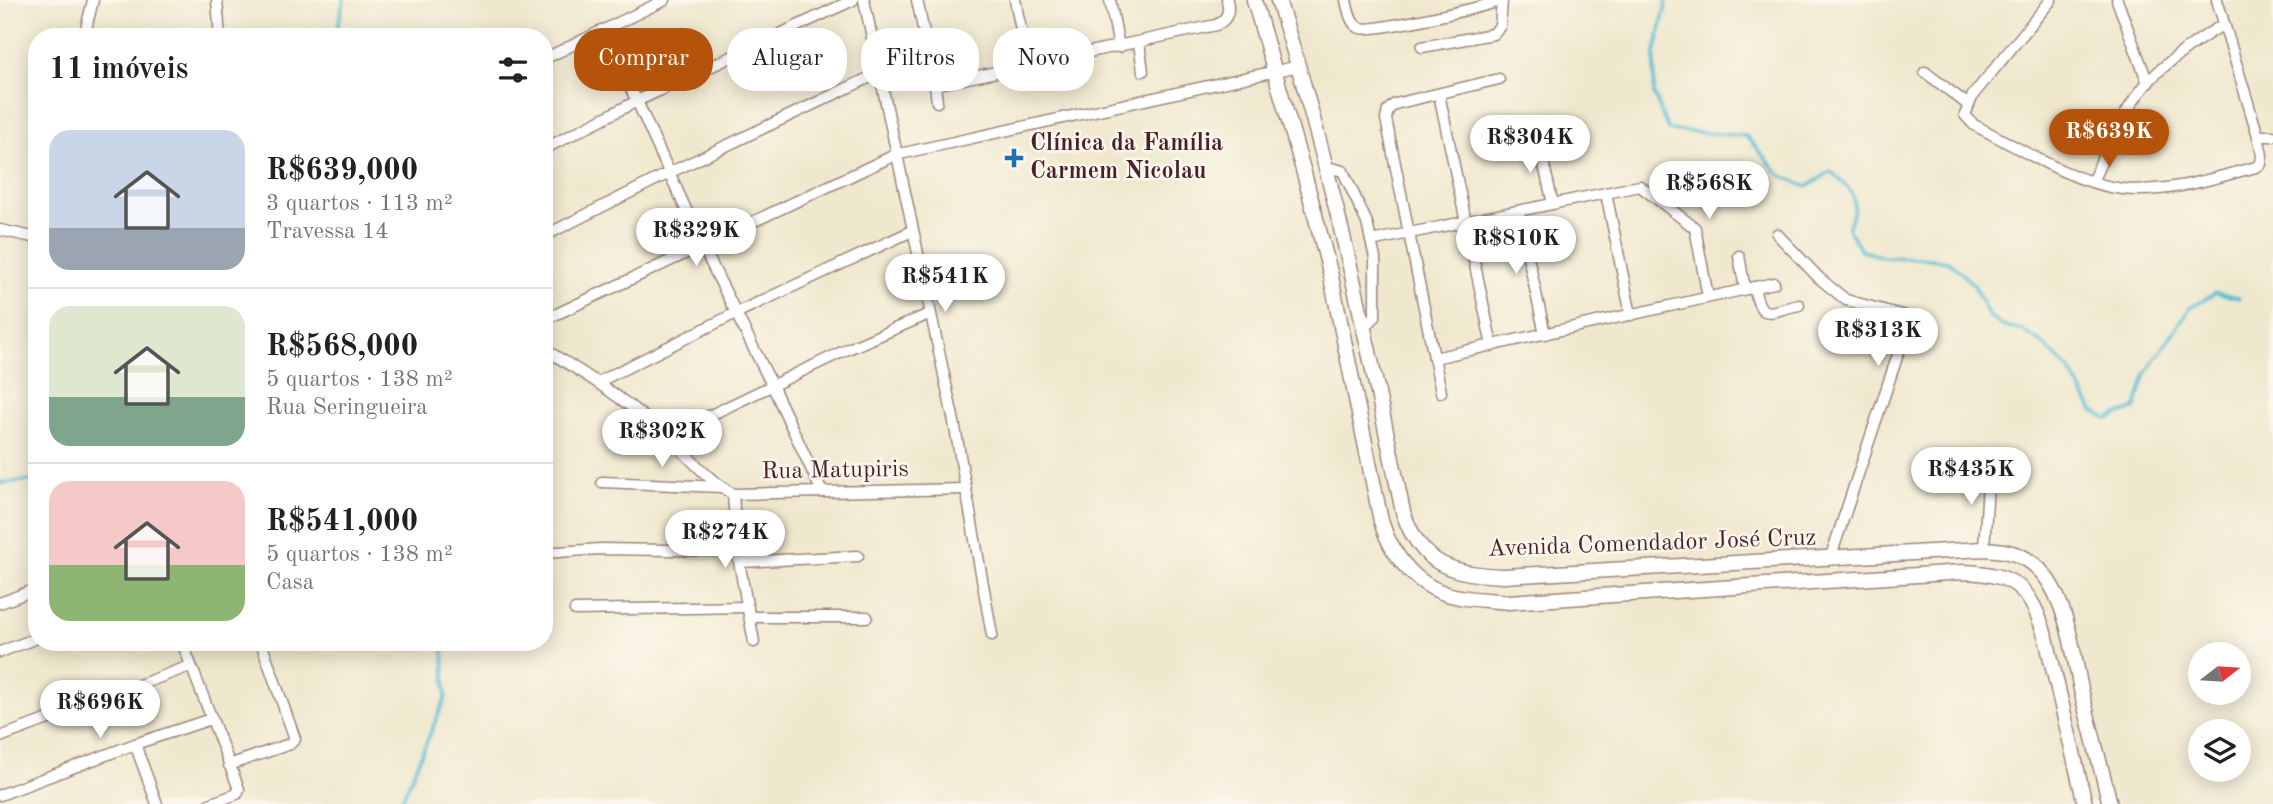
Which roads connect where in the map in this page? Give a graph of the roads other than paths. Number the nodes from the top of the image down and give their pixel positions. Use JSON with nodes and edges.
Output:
{"nodes":[{"id":1,"x":93,"y":0,"type":"edge"},
{"id":2,"x":215,"y":0,"type":"edge"},
{"id":3,"x":664,"y":0,"type":"edge"},
{"id":4,"x":853,"y":0,"type":"edge"},
{"id":5,"x":863,"y":0,"type":"edge"},
{"id":6,"x":917,"y":0,"type":"edge"},
{"id":7,"x":1015,"y":0,"type":"edge"},
{"id":8,"x":1110,"y":0,"type":"edge"},
{"id":9,"x":1227,"y":0,"type":"edge"},
{"id":10,"x":1254,"y":0,"type":"edge"},
{"id":11,"x":1278,"y":0,"type":"edge"},
{"id":12,"x":1346,"y":0,"type":"edge"},
{"id":13,"x":2051,"y":0,"type":"edge"},
{"id":14,"x":2117,"y":0,"type":"edge"},
{"id":15,"x":2217,"y":0,"type":"edge"},
{"id":16,"x":1502,"y":1,"type":"edge"},
{"id":17,"x":2224,"y":24,"type":"junction"},
{"id":18,"x":87,"y":28,"type":"edge"},
{"id":19,"x":219,"y":28,"type":"edge"},
{"id":20,"x":605,"y":28,"type":"edge"},
{"id":21,"x":869,"y":28,"type":"edge"},
{"id":22,"x":923,"y":28,"type":"edge"},
{"id":23,"x":1021,"y":28,"type":"edge"},
{"id":24,"x":1139,"y":43,"type":"junction"},
{"id":25,"x":574,"y":44,"type":"edge"},
{"id":26,"x":1119,"y":47,"type":"junction"},
{"id":27,"x":1422,"y":47,"type":"dead end"},
{"id":28,"x":1094,"y":52,"type":"edge"},
{"id":29,"x":553,"y":54,"type":"edge"},
{"id":30,"x":1299,"y":66,"type":"junction"},
{"id":31,"x":1276,"y":71,"type":"junction"},
{"id":32,"x":1143,"y":72,"type":"dead end"},
{"id":33,"x":1925,"y":72,"type":"dead end"},
{"id":34,"x":1499,"y":79,"type":"dead end"},
{"id":35,"x":861,"y":82,"type":"edge"},
{"id":36,"x":2148,"y":83,"type":"junction"},
{"id":37,"x":632,"y":91,"type":"edge"},
{"id":38,"x":883,"y":91,"type":"edge"},
{"id":39,"x":936,"y":91,"type":"edge"},
{"id":40,"x":1439,"y":94,"type":"junction"},
{"id":41,"x":637,"y":100,"type":"junction"},
{"id":42,"x":937,"y":102,"type":"dead end"},
{"id":43,"x":1967,"y":104,"type":"junction"},
{"id":44,"x":2258,"y":136,"type":"junction"},
{"id":45,"x":2273,"y":136,"type":"edge"},
{"id":46,"x":1538,"y":139,"type":"dead end"},
{"id":47,"x":553,"y":144,"type":"edge"},
{"id":48,"x":895,"y":155,"type":"junction"},
{"id":49,"x":1327,"y":167,"type":"junction"},
{"id":50,"x":671,"y":172,"type":"junction"},
{"id":51,"x":2092,"y":182,"type":"junction"},
{"id":52,"x":1606,"y":193,"type":"junction"},
{"id":53,"x":1553,"y":204,"type":"junction"},
{"id":54,"x":1518,"y":211,"type":"junction"},
{"id":55,"x":1466,"y":221,"type":"junction"},
{"id":56,"x":553,"y":228,"type":"edge"},
{"id":57,"x":0,"y":230,"type":"edge"},
{"id":58,"x":912,"y":231,"type":"junction"},
{"id":59,"x":28,"y":233,"type":"edge"},
{"id":60,"x":1409,"y":233,"type":"junction"},
{"id":61,"x":1777,"y":234,"type":"dead end"},
{"id":62,"x":1371,"y":241,"type":"junction"},
{"id":63,"x":702,"y":245,"type":"junction"},
{"id":64,"x":1739,"y":256,"type":"dead end"},
{"id":65,"x":1774,"y":283,"type":"dead end"},
{"id":66,"x":1749,"y":288,"type":"junction"},
{"id":67,"x":1708,"y":298,"type":"junction"},
{"id":68,"x":1799,"y":305,"type":"dead end"},
{"id":69,"x":736,"y":313,"type":"junction"},
{"id":70,"x":929,"y":314,"type":"junction"},
{"id":71,"x":1631,"y":315,"type":"junction"},
{"id":72,"x":553,"y":316,"type":"edge"},
{"id":73,"x":1364,"y":327,"type":"junction"},
{"id":74,"x":1545,"y":334,"type":"junction"},
{"id":75,"x":1492,"y":346,"type":"junction"},
{"id":76,"x":553,"y":354,"type":"edge"},
{"id":77,"x":1434,"y":358,"type":"junction"},
{"id":78,"x":598,"y":382,"type":"junction"},
{"id":79,"x":772,"y":385,"type":"junction"},
{"id":80,"x":1441,"y":392,"type":"dead end"},
{"id":81,"x":667,"y":436,"type":"junction"},
{"id":82,"x":1989,"y":468,"type":"dead end"},
{"id":83,"x":602,"y":482,"type":"dead end"},
{"id":84,"x":721,"y":487,"type":"junction"},
{"id":85,"x":966,"y":489,"type":"junction"},
{"id":86,"x":822,"y":492,"type":"junction"},
{"id":87,"x":733,"y":494,"type":"junction"},
{"id":88,"x":1984,"y":550,"type":"junction"},
{"id":89,"x":553,"y":552,"type":"edge"},
{"id":90,"x":858,"y":556,"type":"dead end"},
{"id":91,"x":738,"y":557,"type":"junction"},
{"id":92,"x":1830,"y":559,"type":"junction"},
{"id":93,"x":28,"y":592,"type":"edge"},
{"id":94,"x":0,"y":603,"type":"edge"},
{"id":95,"x":575,"y":610,"type":"dead end"},
{"id":96,"x":749,"y":612,"type":"junction"},
{"id":97,"x":867,"y":617,"type":"dead end"},
{"id":98,"x":992,"y":635,"type":"dead end"},
{"id":99,"x":28,"y":641,"type":"edge"},
{"id":100,"x":754,"y":642,"type":"dead end"},
{"id":101,"x":185,"y":651,"type":"edge"},
{"id":102,"x":264,"y":651,"type":"edge"},
{"id":103,"x":0,"y":652,"type":"edge"},
{"id":104,"x":190,"y":666,"type":"junction"},
{"id":105,"x":211,"y":719,"type":"junction"},
{"id":106,"x":0,"y":737,"type":"edge"},
{"id":107,"x":135,"y":744,"type":"junction"},
{"id":108,"x":229,"y":765,"type":"junction"},
{"id":109,"x":0,"y":795,"type":"edge"},
{"id":110,"x":158,"y":804,"type":"edge"},
{"id":111,"x":209,"y":804,"type":"edge"},
{"id":112,"x":2085,"y":804,"type":"edge"},
{"id":113,"x":2110,"y":804,"type":"edge"}],
"edges":[{"from":1,"to":18,"type":"street"},
{"from":2,"to":19,"type":"street"},
{"from":3,"to":20,"type":"street"},
{"from":4,"to":41,"type":"street"},
{"from":5,"to":21,"type":"street"},
{"from":6,"to":22,"type":"street"},
{"from":7,"to":23,"type":"street"},
{"from":8,"to":26,"type":"street"},
{"from":9,"to":24,"type":"street"},
{"from":10,"to":31,"type":"street","name":"Avenida Comendador José Cruz"},
{"from":11,"to":30,"type":"street","name":"Avenida Comendador José Cruz"},
{"from":12,"to":16,"type":"street"},
{"from":13,"to":43,"type":"street"},
{"from":14,"to":36,"type":"street"},
{"from":15,"to":17,"type":"street"},
{"from":16,"to":27,"type":"street"},
{"from":17,"to":36,"type":"street"},
{"from":17,"to":44,"type":"street"},
{"from":24,"to":26,"type":"street"},
{"from":24,"to":32,"type":"street"},
{"from":25,"to":29,"type":"street"},
{"from":26,"to":28,"type":"street"},
{"from":30,"to":31,"type":"street"},
{"from":30,"to":49,"type":"street","name":"Avenida Comendador José Cruz"},
{"from":31,"to":48,"type":"street"},
{"from":31,"to":112,"type":"street","name":"Avenida Comendador José Cruz"},
{"from":33,"to":43,"type":"street"},
{"from":34,"to":40,"type":"street"},
{"from":35,"to":50,"type":"street"},
{"from":36,"to":51,"type":"street"},
{"from":37,"to":41,"type":"street"},
{"from":38,"to":48,"type":"street"},
{"from":39,"to":42,"type":"street"},
{"from":40,"to":55,"type":"street"},
{"from":40,"to":60,"type":"street"},
{"from":41,"to":47,"type":"street"},
{"from":41,"to":50,"type":"street"},
{"from":43,"to":51,"type":"street"},
{"from":44,"to":45,"type":"street"},
{"from":44,"to":51,"type":"street"},
{"from":46,"to":53,"type":"street"},
{"from":48,"to":58,"type":"street"},
{"from":48,"to":63,"type":"street"},
{"from":49,"to":62,"type":"street"},
{"from":49,"to":73,"type":"street","name":"Avenida Comendador José Cruz"},
{"from":50,"to":56,"type":"street"},
{"from":50,"to":63,"type":"street"},
{"from":52,"to":53,"type":"street"},
{"from":52,"to":67,"type":"street"},
{"from":52,"to":71,"type":"street"},
{"from":53,"to":54,"type":"street"},
{"from":54,"to":55,"type":"street"},
{"from":54,"to":74,"type":"street"},
{"from":55,"to":60,"type":"street"},
{"from":55,"to":75,"type":"street"},
{"from":57,"to":59,"type":"street"},
{"from":58,"to":69,"type":"street"},
{"from":58,"to":70,"type":"street"},
{"from":60,"to":62,"type":"street"},
{"from":60,"to":77,"type":"street"},
{"from":61,"to":92,"type":"street"},
{"from":62,"to":73,"type":"street"},
{"from":63,"to":69,"type":"street"},
{"from":63,"to":72,"type":"street"},
{"from":64,"to":66,"type":"street"},
{"from":65,"to":66,"type":"street"},
{"from":66,"to":67,"type":"street"},
{"from":66,"to":68,"type":"street"},
{"from":67,"to":71,"type":"street"},
{"from":69,"to":78,"type":"street"},
{"from":69,"to":79,"type":"street"},
{"from":70,"to":79,"type":"street"},
{"from":70,"to":85,"type":"street"},
{"from":71,"to":74,"type":"street"},
{"from":73,"to":92,"type":"street","name":"Avenida Comendador José Cruz"},
{"from":74,"to":75,"type":"street"},
{"from":75,"to":77,"type":"street"},
{"from":76,"to":78,"type":"street","name":"Rua Matupiris"},
{"from":77,"to":80,"type":"street"},
{"from":78,"to":81,"type":"street","name":"Rua Matupiris"},
{"from":79,"to":81,"type":"street"},
{"from":79,"to":86,"type":"street"},
{"from":81,"to":84,"type":"street","name":"Rua Matupiris"},
{"from":82,"to":88,"type":"street"},
{"from":83,"to":84,"type":"street"},
{"from":84,"to":87,"type":"street","name":"Rua Matupiris"},
{"from":85,"to":86,"type":"street","name":"Rua Matupiris"},
{"from":85,"to":98,"type":"street"},
{"from":86,"to":87,"type":"street","name":"Rua Matupiris"},
{"from":87,"to":91,"type":"street"},
{"from":88,"to":92,"type":"street","name":"Avenida Comendador José Cruz"},
{"from":88,"to":113,"type":"street","name":"Avenida Comendador José Cruz"},
{"from":89,"to":91,"type":"street"},
{"from":90,"to":91,"type":"street"},
{"from":91,"to":96,"type":"street"},
{"from":93,"to":94,"type":"street"},
{"from":95,"to":96,"type":"street"},
{"from":96,"to":97,"type":"street"},
{"from":96,"to":100,"type":"street"},
{"from":99,"to":103,"type":"street"},
{"from":101,"to":104,"type":"street"},
{"from":102,"to":108,"type":"street"},
{"from":104,"to":105,"type":"street"},
{"from":104,"to":106,"type":"street"},
{"from":105,"to":107,"type":"street"},
{"from":105,"to":108,"type":"street"},
{"from":107,"to":109,"type":"street"},
{"from":107,"to":110,"type":"street"},
{"from":108,"to":111,"type":"street"}]}
